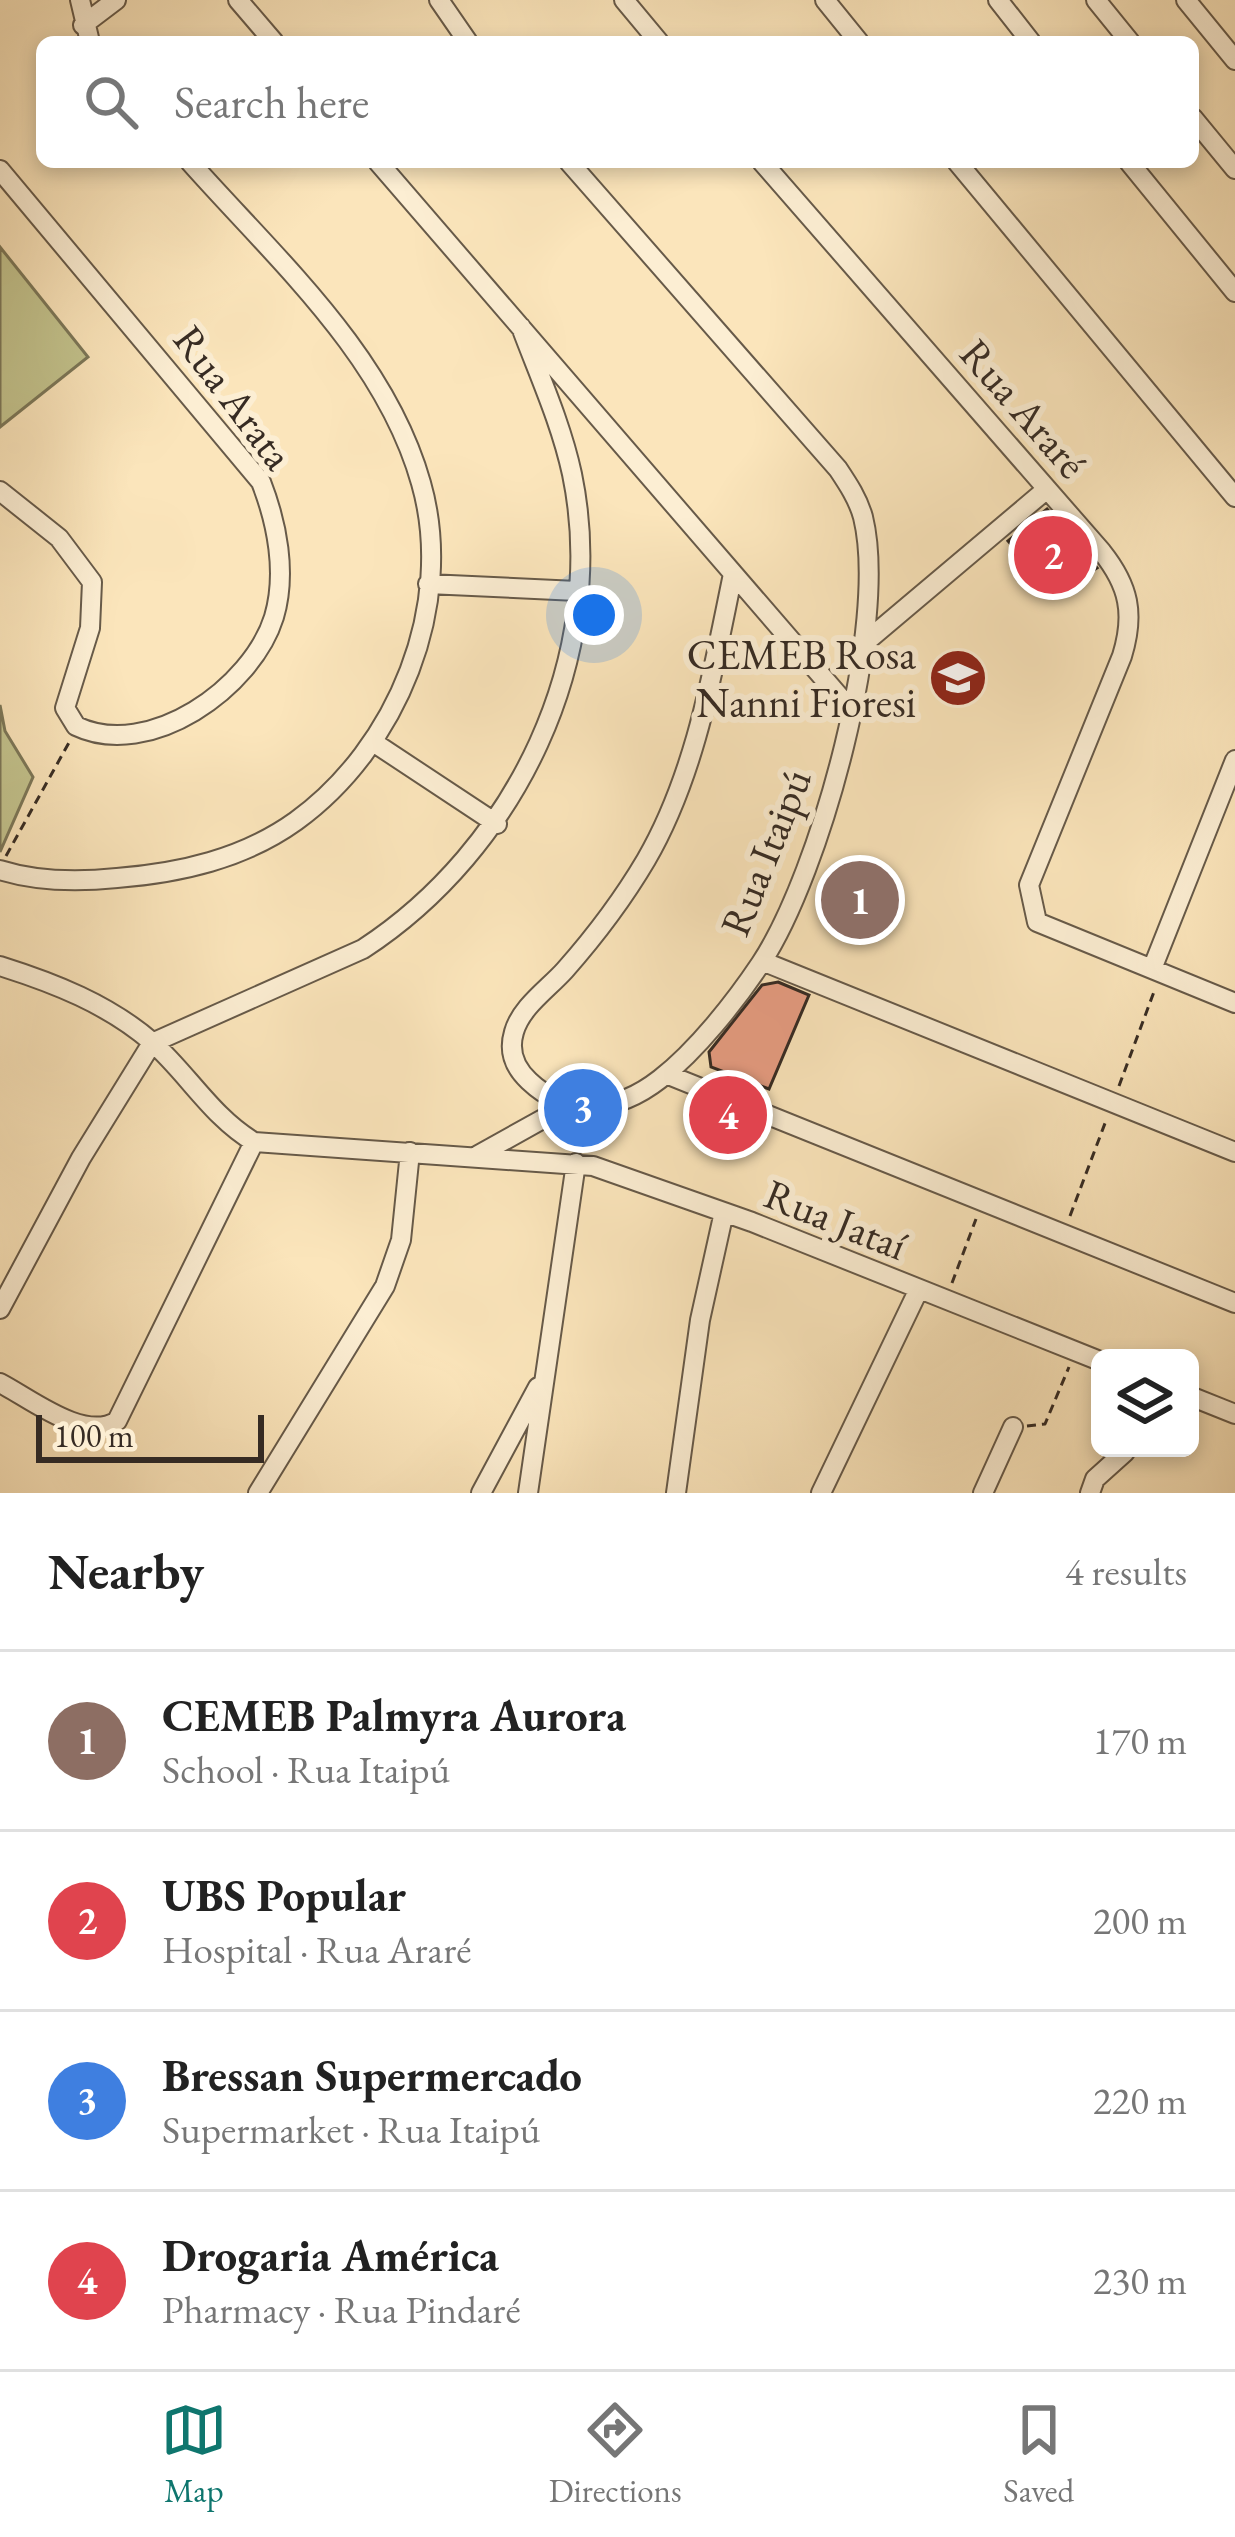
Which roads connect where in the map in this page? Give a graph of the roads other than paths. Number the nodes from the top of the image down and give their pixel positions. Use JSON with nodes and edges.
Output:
{"nodes":[{"id":1,"x":80,"y":0,"type":"edge"},
{"id":2,"x":116,"y":0,"type":"edge"},
{"id":3,"x":238,"y":0,"type":"edge"},
{"id":4,"x":439,"y":0,"type":"edge"},
{"id":5,"x":624,"y":0,"type":"edge"},
{"id":6,"x":825,"y":0,"type":"edge"},
{"id":7,"x":998,"y":0,"type":"edge"},
{"id":8,"x":1096,"y":0,"type":"edge"},
{"id":9,"x":1186,"y":0,"type":"edge"},
{"id":10,"x":86,"y":34,"type":"edge"},
{"id":11,"x":269,"y":36,"type":"edge"},
{"id":12,"x":464,"y":36,"type":"edge"},
{"id":13,"x":654,"y":36,"type":"edge"},
{"id":14,"x":854,"y":36,"type":"edge"},
{"id":15,"x":1026,"y":36,"type":"edge"},
{"id":16,"x":1125,"y":36,"type":"edge"},
{"id":17,"x":1235,"y":59,"type":"edge"},
{"id":18,"x":1199,"y":125,"type":"edge"},
{"id":19,"x":195,"y":168,"type":"edge"},
{"id":20,"x":383,"y":168,"type":"edge"},
{"id":21,"x":574,"y":168,"type":"edge"},
{"id":22,"x":767,"y":168,"type":"edge"},
{"id":23,"x":962,"y":168,"type":"edge"},
{"id":24,"x":1134,"y":168,"type":"edge"},
{"id":25,"x":1235,"y":169,"type":"edge"},
{"id":26,"x":0,"y":170,"type":"edge"},
{"id":27,"x":1235,"y":292,"type":"edge"},
{"id":28,"x":520,"y":327,"type":"junction"},
{"id":29,"x":592,"y":406,"type":"junction"},
{"id":30,"x":561,"y":432,"type":"junction"},
{"id":31,"x":1047,"y":489,"type":"junction"},
{"id":32,"x":0,"y":491,"type":"edge"},
{"id":33,"x":1235,"y":497,"type":"edge"},
{"id":34,"x":734,"y":574,"type":"junction"},
{"id":35,"x":428,"y":584,"type":"junction"},
{"id":36,"x":578,"y":591,"type":"junction"},
{"id":37,"x":862,"y":644,"type":"junction"},
{"id":38,"x":851,"y":710,"type":"junction"},
{"id":39,"x":374,"y":742,"type":"junction"},
{"id":40,"x":1235,"y":760,"type":"edge"},
{"id":41,"x":497,"y":824,"type":"junction"},
{"id":42,"x":2,"y":864,"type":"edge"},
{"id":43,"x":762,"y":961,"type":"junction"},
{"id":44,"x":0,"y":966,"type":"edge"},
{"id":45,"x":1152,"y":969,"type":"junction"},
{"id":46,"x":1235,"y":1003,"type":"edge"},
{"id":47,"x":152,"y":1042,"type":"junction"},
{"id":48,"x":666,"y":1074,"type":"junction"},
{"id":49,"x":568,"y":1105,"type":"junction"},
{"id":50,"x":254,"y":1142,"type":"junction"},
{"id":51,"x":410,"y":1152,"type":"junction"},
{"id":52,"x":1235,"y":1152,"type":"edge"},
{"id":53,"x":477,"y":1156,"type":"junction"},
{"id":54,"x":576,"y":1163,"type":"junction"},
{"id":55,"x":724,"y":1212,"type":"junction"},
{"id":56,"x":918,"y":1291,"type":"junction"},
{"id":57,"x":1235,"y":1303,"type":"edge"},
{"id":58,"x":0,"y":1309,"type":"edge"},
{"id":59,"x":1091,"y":1357,"type":"edge"},
{"id":60,"x":546,"y":1372,"type":"junction"},
{"id":61,"x":0,"y":1384,"type":"edge"},
{"id":62,"x":1199,"y":1400,"type":"edge"},
{"id":63,"x":1235,"y":1414,"type":"edge"},
{"id":64,"x":1013,"y":1427,"type":"road end"},
{"id":65,"x":1119,"y":1457,"type":"edge"},
{"id":66,"x":497,"y":1469,"type":"junction"},
{"id":67,"x":528,"y":1486,"type":"edge"},
{"id":68,"x":258,"y":1493,"type":"edge"},
{"id":69,"x":482,"y":1493,"type":"edge"},
{"id":70,"x":676,"y":1493,"type":"edge"},
{"id":71,"x":821,"y":1493,"type":"edge"},
{"id":72,"x":983,"y":1493,"type":"edge"},
{"id":73,"x":1090,"y":1493,"type":"edge"}],
"edges":[{"from":1,"to":10,"type":"street"},
{"from":2,"to":10,"type":"street"},
{"from":3,"to":11,"type":"street"},
{"from":4,"to":12,"type":"street"},
{"from":5,"to":13,"type":"street"},
{"from":6,"to":14,"type":"street"},
{"from":7,"to":15,"type":"street"},
{"from":8,"to":16,"type":"street"},
{"from":9,"to":17,"type":"street"},
{"from":18,"to":25,"type":"street"},
{"from":19,"to":35,"type":"street"},
{"from":20,"to":28,"type":"street"},
{"from":21,"to":37,"type":"street","name":"Rua Itaipú"},
{"from":22,"to":31,"type":"street","name":"Rua Araré"},
{"from":23,"to":33,"type":"street"},
{"from":24,"to":27,"type":"street"},
{"from":26,"to":32,"type":"street","name":"Rua Arata"},
{"from":28,"to":29,"type":"street"},
{"from":28,"to":30,"type":"street"},
{"from":29,"to":30,"type":"street"},
{"from":29,"to":34,"type":"street"},
{"from":30,"to":36,"type":"street"},
{"from":31,"to":37,"type":"street"},
{"from":31,"to":45,"type":"street","name":"Rua Araré"},
{"from":34,"to":38,"type":"street"},
{"from":34,"to":49,"type":"street"},
{"from":35,"to":36,"type":"street"},
{"from":35,"to":39,"type":"street"},
{"from":36,"to":41,"type":"street"},
{"from":37,"to":38,"type":"street","name":"Rua Itaipú"},
{"from":38,"to":43,"type":"street","name":"Rua Itaipú"},
{"from":39,"to":41,"type":"street"},
{"from":39,"to":42,"type":"street"},
{"from":40,"to":45,"type":"street"},
{"from":41,"to":47,"type":"street"},
{"from":43,"to":48,"type":"street","name":"Rua Itaipú"},
{"from":43,"to":52,"type":"street"},
{"from":44,"to":47,"type":"street"},
{"from":45,"to":46,"type":"street"},
{"from":47,"to":50,"type":"street"},
{"from":47,"to":58,"type":"street"},
{"from":48,"to":49,"type":"street","name":"Rua Itaipú"},
{"from":48,"to":57,"type":"street"},
{"from":49,"to":53,"type":"street","name":"Rua Itaipú"},
{"from":50,"to":51,"type":"street","name":"Rua Jataí"},
{"from":50,"to":61,"type":"street"},
{"from":51,"to":53,"type":"street","name":"Rua Jataí"},
{"from":51,"to":68,"type":"street"},
{"from":53,"to":54,"type":"street","name":"Rua Jataí"},
{"from":54,"to":55,"type":"street","name":"Rua Jataí"},
{"from":54,"to":60,"type":"street"},
{"from":55,"to":56,"type":"street","name":"Rua Jataí"},
{"from":55,"to":70,"type":"street"},
{"from":56,"to":59,"type":"street","name":"Rua Jataí"},
{"from":56,"to":71,"type":"street"},
{"from":60,"to":66,"type":"street"},
{"from":60,"to":67,"type":"street"},
{"from":62,"to":63,"type":"street"},
{"from":64,"to":72,"type":"street"},
{"from":65,"to":73,"type":"street"},
{"from":66,"to":67,"type":"street"},
{"from":66,"to":69,"type":"street"}]}
